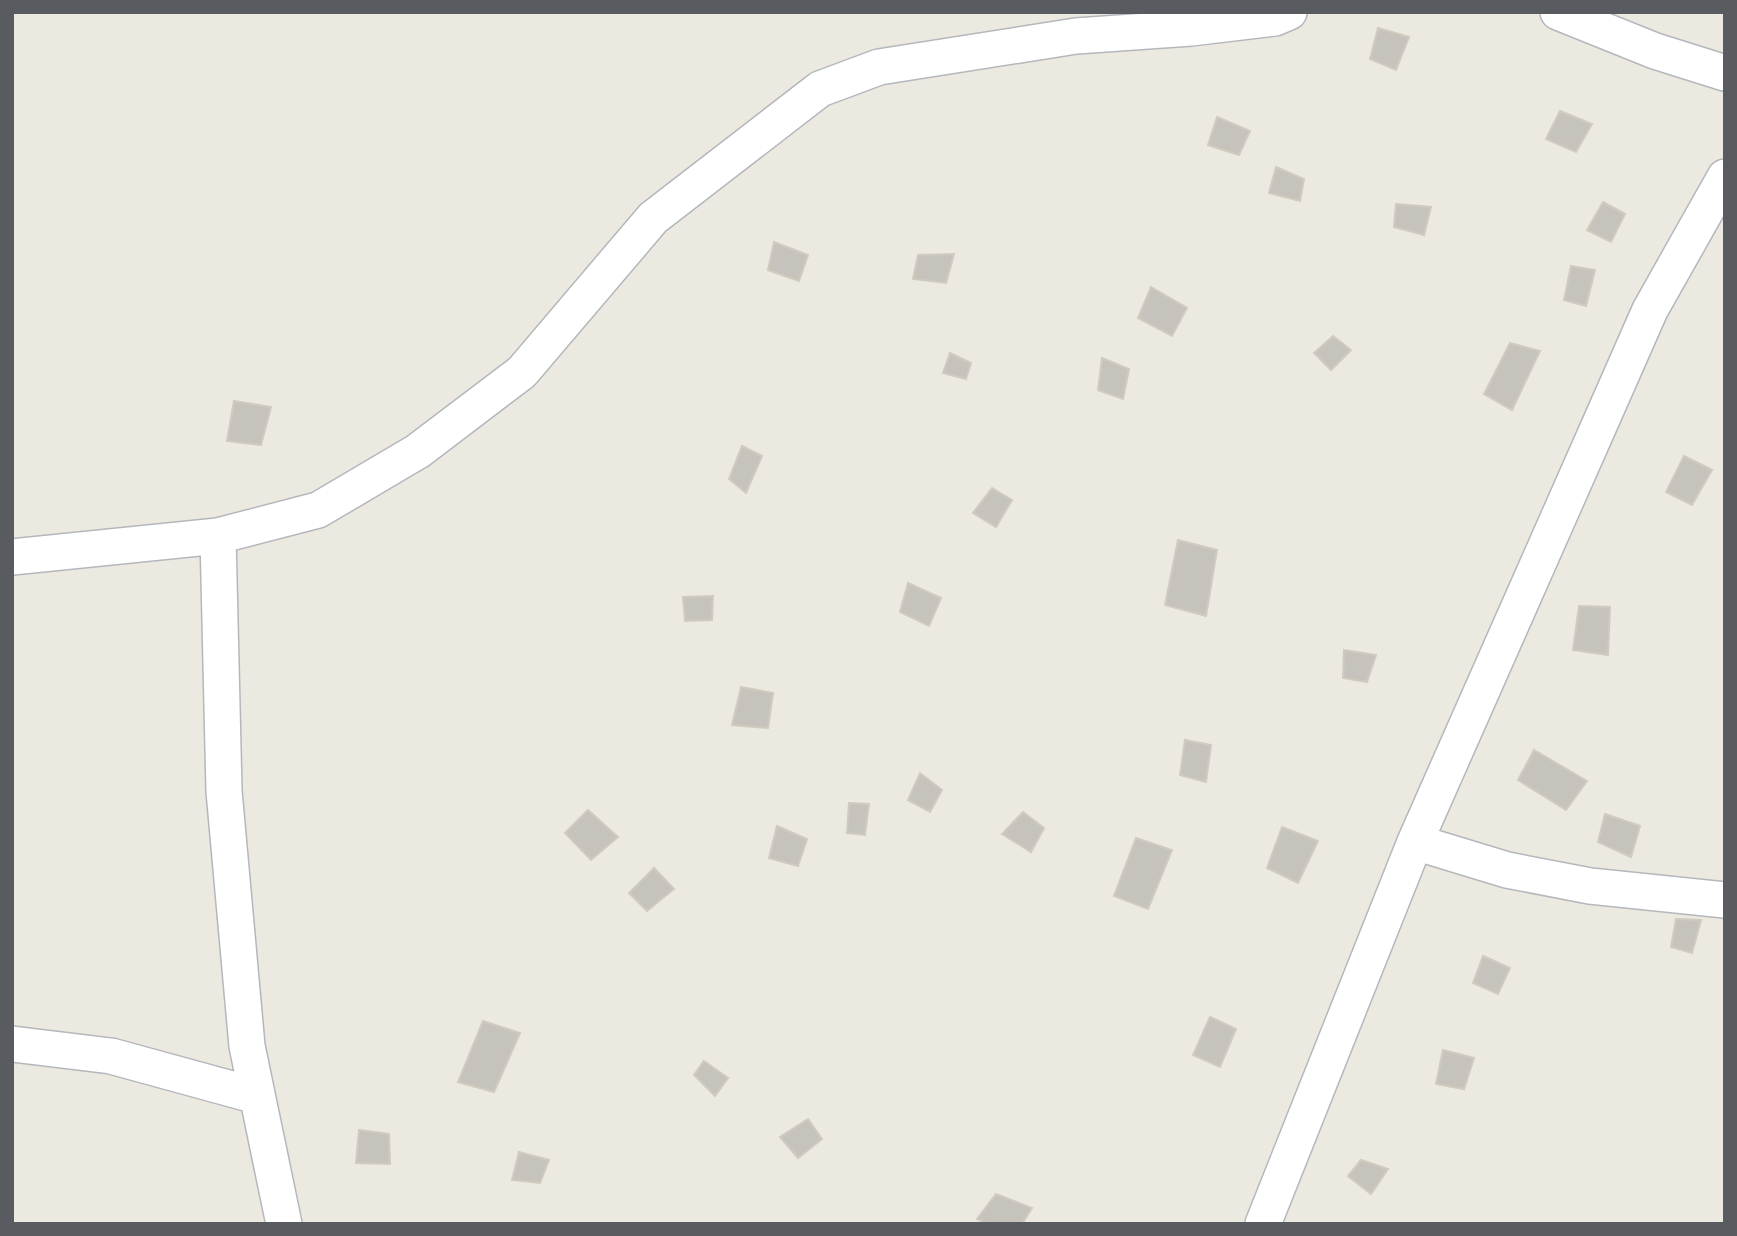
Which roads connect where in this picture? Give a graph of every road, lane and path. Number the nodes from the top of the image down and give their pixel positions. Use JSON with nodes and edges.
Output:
{"nodes":[{"id":1,"x":1289,"y":12,"type":"edge"},
{"id":2,"x":1558,"y":12,"type":"edge"},
{"id":3,"x":1725,"y":73,"type":"edge"},
{"id":4,"x":1725,"y":177,"type":"edge"},
{"id":5,"x":218,"y":536,"type":"junction"},
{"id":6,"x":12,"y":557,"type":"edge"},
{"id":7,"x":1415,"y":842,"type":"junction"},
{"id":8,"x":1725,"y":900,"type":"edge"},
{"id":9,"x":12,"y":1044,"type":"edge"},
{"id":10,"x":257,"y":1096,"type":"junction"},
{"id":11,"x":284,"y":1224,"type":"edge"},
{"id":12,"x":1263,"y":1224,"type":"edge"}],
"edges":[{"from":1,"to":5,"type":"street"},
{"from":2,"to":3,"type":"street"},
{"from":4,"to":7,"type":"street"},
{"from":5,"to":6,"type":"street"},
{"from":5,"to":10,"type":"street"},
{"from":7,"to":8,"type":"street"},
{"from":7,"to":12,"type":"street"},
{"from":9,"to":10,"type":"street"},
{"from":10,"to":11,"type":"street"}]}
